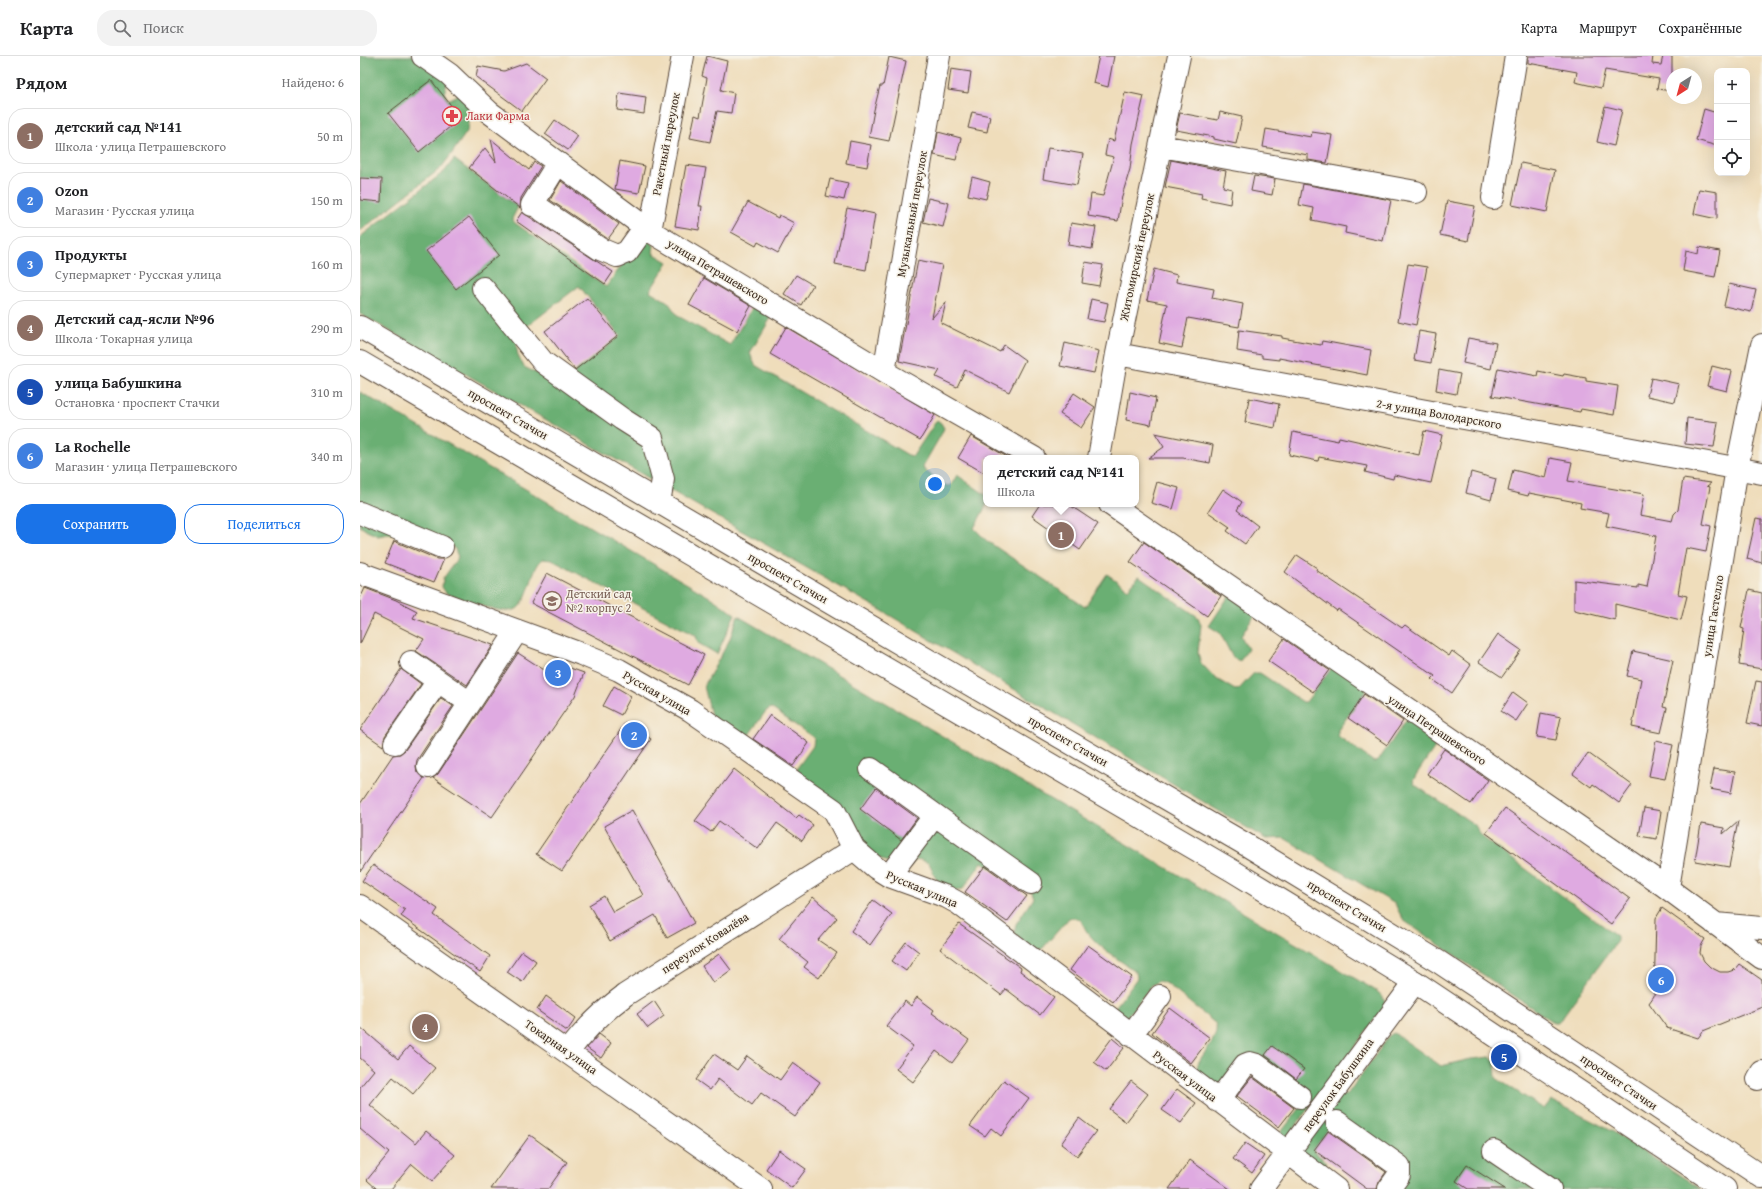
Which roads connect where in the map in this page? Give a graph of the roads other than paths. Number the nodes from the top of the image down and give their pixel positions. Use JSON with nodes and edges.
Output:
{"nodes":[{"id":1,"x":423,"y":56,"type":"edge"},
{"id":2,"x":683,"y":56,"type":"edge"},
{"id":3,"x":939,"y":56,"type":"edge"},
{"id":4,"x":1179,"y":56,"type":"edge"},
{"id":5,"x":1516,"y":56,"type":"edge"},
{"id":6,"x":451,"y":65,"type":"edge"},
{"id":7,"x":1161,"y":146,"type":"junction"},
{"id":8,"x":558,"y":163,"type":"junction"},
{"id":9,"x":1416,"y":192,"type":"dead end"},
{"id":10,"x":1493,"y":198,"type":"dead end"},
{"id":11,"x":647,"y":230,"type":"junction"},
{"id":12,"x":483,"y":288,"type":"dead end"},
{"id":13,"x":360,"y":327,"type":"edge"},
{"id":14,"x":1762,"y":345,"type":"edge"},
{"id":15,"x":1117,"y":354,"type":"junction"},
{"id":16,"x":360,"y":362,"type":"edge"},
{"id":17,"x":884,"y":372,"type":"junction"},
{"id":18,"x":1029,"y":455,"type":"edge"},
{"id":19,"x":1100,"y":455,"type":"edge"},
{"id":20,"x":1737,"y":468,"type":"junction"},
{"id":21,"x":1762,"y":473,"type":"edge"},
{"id":22,"x":659,"y":503,"type":"junction"},
{"id":23,"x":1114,"y":507,"type":"edge"},
{"id":24,"x":360,"y":514,"type":"edge"},
{"id":25,"x":442,"y":547,"type":"dead end"},
{"id":26,"x":360,"y":573,"type":"edge"},
{"id":27,"x":517,"y":631,"type":"junction"},
{"id":28,"x":411,"y":662,"type":"dead end"},
{"id":29,"x":438,"y":681,"type":"junction"},
{"id":30,"x":470,"y":703,"type":"junction"},
{"id":31,"x":395,"y":743,"type":"dead end"},
{"id":32,"x":428,"y":767,"type":"dead end"},
{"id":33,"x":872,"y":769,"type":"dead end"},
{"id":34,"x":935,"y":815,"type":"junction"},
{"id":35,"x":854,"y":849,"type":"junction"},
{"id":36,"x":889,"y":876,"type":"junction"},
{"id":37,"x":1031,"y":883,"type":"dead end"},
{"id":38,"x":1668,"y":888,"type":"junction"},
{"id":39,"x":360,"y":906,"type":"edge"},
{"id":40,"x":1715,"y":924,"type":"junction"},
{"id":41,"x":1762,"y":928,"type":"edge"},
{"id":42,"x":1762,"y":958,"type":"edge"},
{"id":43,"x":1415,"y":982,"type":"junction"},
{"id":44,"x":1160,"y":996,"type":"dead end"},
{"id":45,"x":1131,"y":1035,"type":"junction"},
{"id":46,"x":568,"y":1052,"type":"junction"},
{"id":47,"x":1300,"y":1097,"type":"dead end"},
{"id":48,"x":1218,"y":1101,"type":"junction"},
{"id":49,"x":1337,"y":1122,"type":"dead end"},
{"id":50,"x":1494,"y":1152,"type":"dead end"},
{"id":51,"x":1288,"y":1153,"type":"junction"},
{"id":52,"x":1762,"y":1177,"type":"edge"},
{"id":53,"x":761,"y":1189,"type":"edge"},
{"id":54,"x":1261,"y":1189,"type":"edge"},
{"id":55,"x":1336,"y":1189,"type":"edge"},
{"id":56,"x":1389,"y":1189,"type":"edge"},
{"id":57,"x":1550,"y":1189,"type":"edge"},
{"id":58,"x":1725,"y":1189,"type":"edge"}],
"edges":[{"from":1,"to":6,"type":"street","name":"улица Петрашевского"},
{"from":2,"to":11,"type":"street","name":"Ракетный переулок"},
{"from":3,"to":17,"type":"street","name":"Музыкальный переулок"},
{"from":4,"to":7,"type":"street","name":"Житомирский переулок"},
{"from":5,"to":10,"type":"street"},
{"from":6,"to":8,"type":"street","name":"улица Петрашевского"},
{"from":7,"to":9,"type":"street"},
{"from":7,"to":15,"type":"street","name":"Житомирский переулок"},
{"from":8,"to":11,"type":"street","name":"улица Петрашевского"},
{"from":8,"to":11,"type":"street"},
{"from":11,"to":17,"type":"street","name":"улица Петрашевского"},
{"from":12,"to":22,"type":"street"},
{"from":13,"to":22,"type":"street","name":"проспект Стачки"},
{"from":14,"to":20,"type":"street","name":"улица Гастелло"},
{"from":15,"to":19,"type":"street","name":"Житомирский переулок"},
{"from":15,"to":20,"type":"street","name":"2-я улица Володарского"},
{"from":16,"to":43,"type":"street"},
{"from":17,"to":18,"type":"street","name":"улица Петрашевского"},
{"from":20,"to":21,"type":"street","name":"2-я улица Володарского"},
{"from":20,"to":38,"type":"street","name":"улица Гастелло"},
{"from":22,"to":52,"type":"street","name":"проспект Стачки"},
{"from":23,"to":38,"type":"street","name":"улица Петрашевского"},
{"from":24,"to":25,"type":"street"},
{"from":26,"to":27,"type":"street","name":"Русская улица"},
{"from":27,"to":30,"type":"street"},
{"from":27,"to":35,"type":"street","name":"Русская улица"},
{"from":28,"to":29,"type":"street"},
{"from":29,"to":30,"type":"street"},
{"from":29,"to":31,"type":"street"},
{"from":30,"to":32,"type":"street"},
{"from":33,"to":34,"type":"street"},
{"from":34,"to":36,"type":"street"},
{"from":34,"to":37,"type":"street"},
{"from":35,"to":36,"type":"street","name":"Русская улица"},
{"from":35,"to":46,"type":"street","name":"переулок Ковалёва"},
{"from":36,"to":45,"type":"street","name":"Русская улица"},
{"from":38,"to":40,"type":"street","name":"улица Петрашевского"},
{"from":39,"to":46,"type":"street","name":"Токарная улица"},
{"from":40,"to":41,"type":"street"},
{"from":40,"to":42,"type":"street","name":"улица Петрашевского"},
{"from":43,"to":51,"type":"street","name":"переулок Бабушкина"},
{"from":43,"to":58,"type":"street"},
{"from":44,"to":45,"type":"street"},
{"from":45,"to":48,"type":"street","name":"Русская улица"},
{"from":46,"to":53,"type":"street","name":"Токарная улица"},
{"from":47,"to":48,"type":"street"},
{"from":48,"to":51,"type":"street","name":"Русская улица"},
{"from":49,"to":56,"type":"street"},
{"from":50,"to":57,"type":"street"},
{"from":51,"to":54,"type":"street","name":"переулок Бабушкина"},
{"from":51,"to":55,"type":"street","name":"Русская улица"}]}
